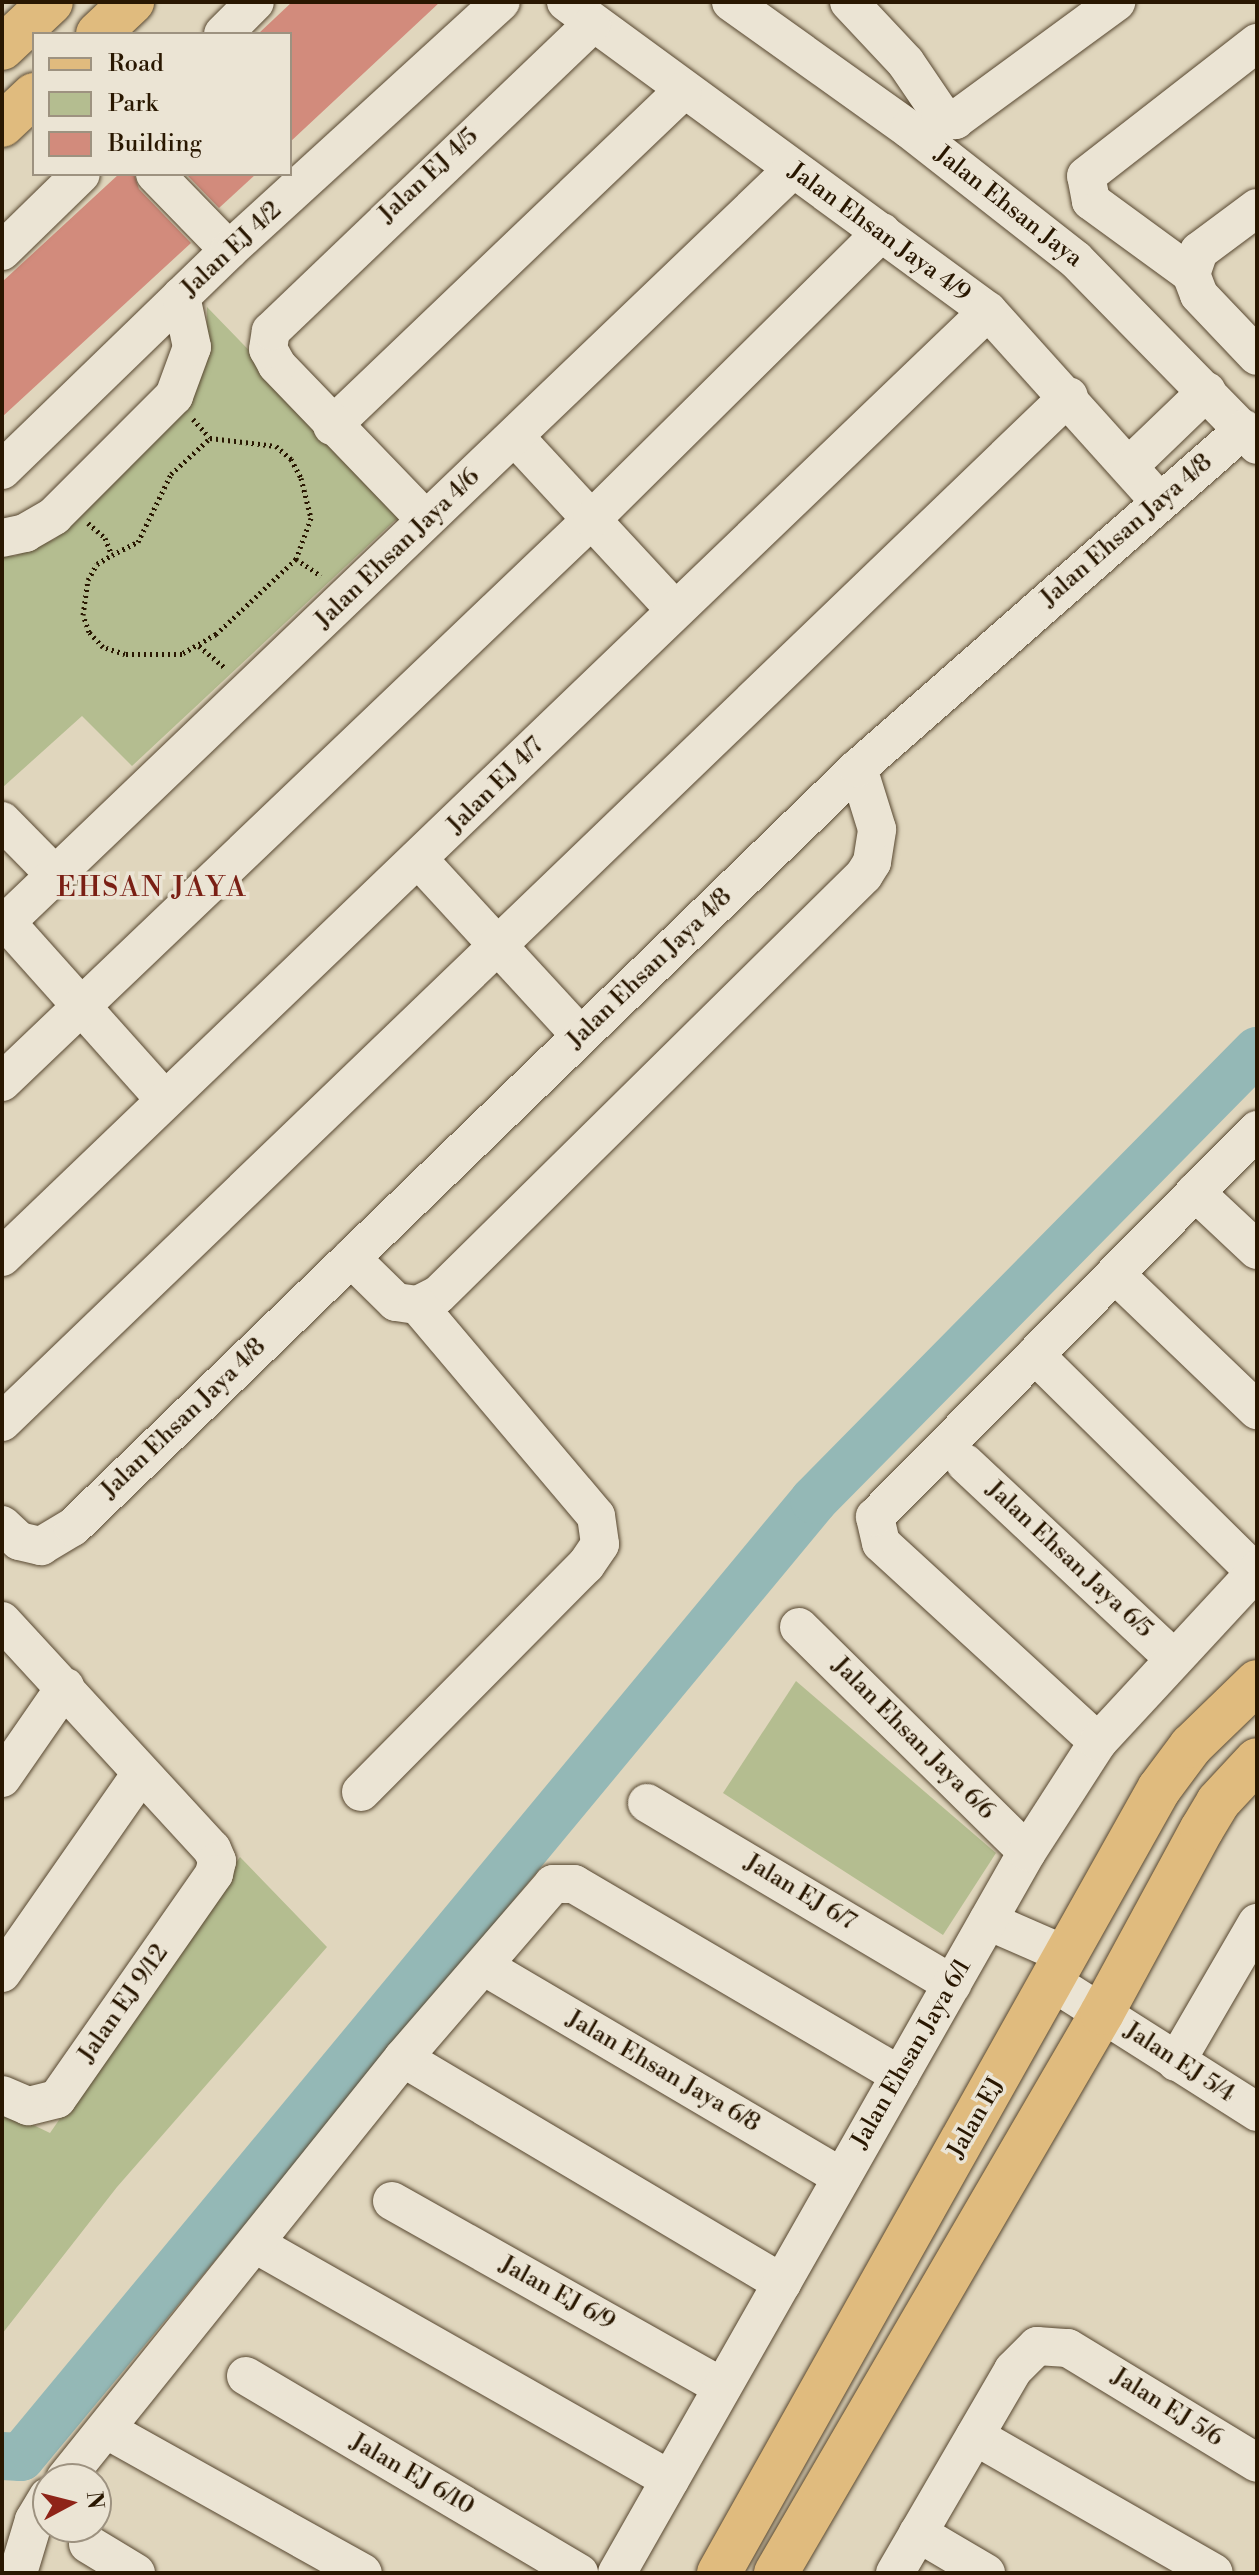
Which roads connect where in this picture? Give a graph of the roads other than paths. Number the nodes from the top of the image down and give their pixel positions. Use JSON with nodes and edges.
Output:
{"nodes":[{"id":1,"x":51,"y":2,"type":"edge"},
{"id":2,"x":132,"y":2,"type":"edge"},
{"id":3,"x":255,"y":2,"type":"edge"},
{"id":4,"x":501,"y":2,"type":"edge"},
{"id":5,"x":731,"y":2,"type":"edge"},
{"id":6,"x":849,"y":2,"type":"edge"},
{"id":7,"x":1116,"y":2,"type":"edge"},
{"id":8,"x":578,"y":13,"type":"edge"},
{"id":9,"x":100,"y":32,"type":"edge"},
{"id":10,"x":225,"y":32,"type":"edge"},
{"id":11,"x":1257,"y":43,"type":"edge"},
{"id":12,"x":2,"y":48,"type":"edge"},
{"id":13,"x":683,"y":91,"type":"junction"},
{"id":14,"x":32,"y":97,"type":"edge"},
{"id":15,"x":2,"y":125,"type":"edge"},
{"id":16,"x":792,"y":170,"type":"junction"},
{"id":17,"x":79,"y":176,"type":"edge"},
{"id":18,"x":157,"y":176,"type":"edge"},
{"id":19,"x":1257,"y":208,"type":"edge"},
{"id":20,"x":882,"y":232,"type":"junction"},
{"id":21,"x":229,"y":250,"type":"junction"},
{"id":22,"x":2,"y":251,"type":"edge"},
{"id":23,"x":1195,"y":285,"type":"junction"},
{"id":24,"x":181,"y":296,"type":"junction"},
{"id":25,"x":988,"y":311,"type":"junction"},
{"id":26,"x":1257,"y":356,"type":"edge"},
{"id":27,"x":1207,"y":391,"type":"junction"},
{"id":28,"x":1069,"y":396,"type":"junction"},
{"id":29,"x":332,"y":426,"type":"junction"},
{"id":30,"x":515,"y":437,"type":"junction"},
{"id":31,"x":1251,"y":437,"type":"edge"},
{"id":32,"x":6,"y":457,"type":"edge"},
{"id":33,"x":1129,"y":466,"type":"junction"},
{"id":34,"x":1159,"y":501,"type":"junction"},
{"id":35,"x":425,"y":519,"type":"junction"},
{"id":36,"x":592,"y":519,"type":"junction"},
{"id":37,"x":2,"y":538,"type":"edge"},
{"id":38,"x":675,"y":610,"type":"junction"},
{"id":39,"x":858,"y":768,"type":"junction"},
{"id":40,"x":2,"y":821,"type":"edge"},
{"id":41,"x":420,"y":861,"type":"junction"},
{"id":42,"x":56,"y":876,"type":"junction"},
{"id":43,"x":4,"y":924,"type":"edge"},
{"id":44,"x":498,"y":945,"type":"junction"},
{"id":45,"x":79,"y":1008,"type":"junction"},
{"id":46,"x":580,"y":1035,"type":"junction"},
{"id":47,"x":2,"y":1082,"type":"edge"},
{"id":48,"x":164,"y":1099,"type":"junction"},
{"id":49,"x":1257,"y":1130,"type":"edge"},
{"id":50,"x":1195,"y":1192,"type":"junction"},
{"id":51,"x":1257,"y":1250,"type":"edge"},
{"id":52,"x":2,"y":1257,"type":"edge"},
{"id":53,"x":351,"y":1258,"type":"junction"},
{"id":54,"x":1115,"y":1274,"type":"junction"},
{"id":55,"x":418,"y":1305,"type":"junction"},
{"id":56,"x":1035,"y":1355,"type":"junction"},
{"id":57,"x":1257,"y":1410,"type":"edge"},
{"id":58,"x":2,"y":1422,"type":"edge"},
{"id":59,"x":965,"y":1463,"type":"dead end"},
{"id":60,"x":2,"y":1525,"type":"edge"},
{"id":61,"x":1256,"y":1571,"type":"edge"},
{"id":62,"x":2,"y":1621,"type":"edge"},
{"id":63,"x":799,"y":1627,"type":"dead end"},
{"id":64,"x":1172,"y":1657,"type":"junction"},
{"id":65,"x":1257,"y":1682,"type":"edge"},
{"id":66,"x":65,"y":1687,"type":"junction"},
{"id":67,"x":1098,"y":1742,"type":"junction"},
{"id":68,"x":1257,"y":1760,"type":"edge"},
{"id":69,"x":141,"y":1774,"type":"junction"},
{"id":70,"x":2,"y":1778,"type":"edge"},
{"id":71,"x":361,"y":1792,"type":"dead end"},
{"id":72,"x":647,"y":1803,"type":"dead end"},
{"id":73,"x":1027,"y":1852,"type":"junction"},
{"id":74,"x":988,"y":1921,"type":"junction"},
{"id":75,"x":1257,"y":1923,"type":"edge"},
{"id":76,"x":1246,"y":1964,"type":"edge"},
{"id":77,"x":485,"y":1967,"type":"junction"},
{"id":78,"x":1061,"y":1969,"type":"junction"},
{"id":79,"x":2,"y":1973,"type":"edge"},
{"id":80,"x":952,"y":1984,"type":"junction"},
{"id":81,"x":1102,"y":2013,"type":"junction"},
{"id":82,"x":403,"y":2058,"type":"junction"},
{"id":83,"x":1176,"y":2062,"type":"junction"},
{"id":84,"x":900,"y":2075,"type":"junction"},
{"id":85,"x":10,"y":2098,"type":"edge"},
{"id":86,"x":1257,"y":2112,"type":"edge"},
{"id":87,"x":842,"y":2177,"type":"junction"},
{"id":88,"x":392,"y":2201,"type":"dead end"},
{"id":89,"x":257,"y":2245,"type":"junction"},
{"id":90,"x":782,"y":2283,"type":"junction"},
{"id":91,"x":246,"y":2376,"type":"dead end"},
{"id":92,"x":722,"y":2387,"type":"junction"},
{"id":93,"x":107,"y":2430,"type":"junction"},
{"id":94,"x":975,"y":2436,"type":"junction"},
{"id":95,"x":79,"y":2463,"type":"edge"},
{"id":96,"x":1257,"y":2463,"type":"edge"},
{"id":97,"x":670,"y":2480,"type":"junction"},
{"id":98,"x":32,"y":2527,"type":"edge"},
{"id":99,"x":918,"y":2533,"type":"junction"},
{"id":100,"x":88,"y":2544,"type":"dead end"},
{"id":101,"x":18,"y":2573,"type":"edge"},
{"id":102,"x":136,"y":2573,"type":"edge"},
{"id":103,"x":363,"y":2573,"type":"edge"},
{"id":104,"x":579,"y":2573,"type":"edge"},
{"id":105,"x":617,"y":2573,"type":"edge"},
{"id":106,"x":719,"y":2573,"type":"edge"},
{"id":107,"x":776,"y":2573,"type":"edge"},
{"id":108,"x":895,"y":2573,"type":"edge"},
{"id":109,"x":986,"y":2573,"type":"edge"},
{"id":110,"x":1214,"y":2573,"type":"edge"}],
"edges":[{"from":1,"to":12,"type":"main road"},
{"from":2,"to":9,"type":"main road"},
{"from":3,"to":10,"type":"street"},
{"from":4,"to":21,"type":"street","name":"Jalan EJ 4/2"},
{"from":5,"to":27,"type":"street","name":"Jalan Ehsan Jaya"},
{"from":6,"to":7,"type":"street"},
{"from":8,"to":13,"type":"street","name":"Jalan Ehsan Jaya 4/9"},
{"from":8,"to":29,"type":"street","name":"Jalan EJ 4/5"},
{"from":11,"to":23,"type":"street"},
{"from":13,"to":16,"type":"street","name":"Jalan Ehsan Jaya 4/9"},
{"from":13,"to":29,"type":"street"},
{"from":14,"to":15,"type":"main road"},
{"from":16,"to":20,"type":"street","name":"Jalan Ehsan Jaya 4/9"},
{"from":16,"to":30,"type":"street","name":"Jalan Ehsan Jaya 4/6"},
{"from":17,"to":22,"type":"street"},
{"from":18,"to":21,"type":"street"},
{"from":19,"to":23,"type":"street"},
{"from":20,"to":25,"type":"street","name":"Jalan Ehsan Jaya 4/9"},
{"from":20,"to":36,"type":"street"},
{"from":21,"to":24,"type":"street","name":"Jalan EJ 4/2"},
{"from":23,"to":26,"type":"street"},
{"from":24,"to":32,"type":"street","name":"Jalan EJ 4/2"},
{"from":24,"to":37,"type":"street"},
{"from":25,"to":28,"type":"street","name":"Jalan Ehsan Jaya 4/9"},
{"from":25,"to":38,"type":"street","name":"Jalan EJ 4/7"},
{"from":27,"to":31,"type":"street","name":"Jalan Ehsan Jaya"},
{"from":27,"to":33,"type":"street","name":"Jalan Ehsan Jaya 4/8"},
{"from":28,"to":33,"type":"street","name":"Jalan Ehsan Jaya 4/9"},
{"from":28,"to":44,"type":"street"},
{"from":29,"to":35,"type":"street"},
{"from":30,"to":35,"type":"street","name":"Jalan Ehsan Jaya 4/6"},
{"from":30,"to":36,"type":"street"},
{"from":31,"to":34,"type":"street","name":"Jalan Ehsan Jaya 4/8"},
{"from":33,"to":34,"type":"street","name":"Jalan Ehsan Jaya 4/9"},
{"from":34,"to":39,"type":"street","name":"Jalan Ehsan Jaya 4/8"},
{"from":35,"to":42,"type":"street","name":"Jalan Ehsan Jaya 4/6"},
{"from":36,"to":38,"type":"street"},
{"from":36,"to":45,"type":"street"},
{"from":38,"to":41,"type":"street","name":"Jalan EJ 4/7"},
{"from":39,"to":46,"type":"street","name":"Jalan Ehsan Jaya 4/8"},
{"from":39,"to":55,"type":"street"},
{"from":40,"to":42,"type":"street"},
{"from":41,"to":44,"type":"street"},
{"from":41,"to":48,"type":"street","name":"Jalan EJ 4/7"},
{"from":42,"to":43,"type":"street","name":"Jalan Ehsan Jaya 4/6"},
{"from":43,"to":45,"type":"street"},
{"from":44,"to":46,"type":"street"},
{"from":44,"to":58,"type":"street"},
{"from":45,"to":47,"type":"street"},
{"from":45,"to":48,"type":"street"},
{"from":46,"to":53,"type":"street","name":"Jalan Ehsan Jaya 4/8"},
{"from":48,"to":52,"type":"street","name":"Jalan EJ 4/7"},
{"from":49,"to":50,"type":"street"},
{"from":50,"to":51,"type":"street"},
{"from":50,"to":54,"type":"street"},
{"from":53,"to":55,"type":"street"},
{"from":53,"to":60,"type":"street","name":"Jalan Ehsan Jaya 4/8"},
{"from":54,"to":56,"type":"street"},
{"from":54,"to":57,"type":"street"},
{"from":55,"to":71,"type":"street"},
{"from":56,"to":61,"type":"street"},
{"from":56,"to":67,"type":"street"},
{"from":59,"to":64,"type":"street","name":"Jalan Ehsan Jaya 6/5"},
{"from":61,"to":64,"type":"street","name":"Jalan Ehsan Jaya 6/1"},
{"from":62,"to":66,"type":"street"},
{"from":63,"to":73,"type":"street","name":"Jalan Ehsan Jaya 6/6"},
{"from":64,"to":67,"type":"street","name":"Jalan Ehsan Jaya 6/1"},
{"from":65,"to":78,"type":"main road","name":"Jalan EJ"},
{"from":66,"to":69,"type":"street"},
{"from":66,"to":70,"type":"street"},
{"from":67,"to":73,"type":"street","name":"Jalan Ehsan Jaya 6/1"},
{"from":68,"to":81,"type":"main road"},
{"from":69,"to":79,"type":"street"},
{"from":69,"to":85,"type":"street","name":"Jalan EJ 9/12"},
{"from":72,"to":80,"type":"street","name":"Jalan EJ 6/7"},
{"from":73,"to":74,"type":"street","name":"Jalan Ehsan Jaya 6/1"},
{"from":74,"to":78,"type":"street","name":"Jalan EJ 5/4"},
{"from":74,"to":80,"type":"street","name":"Jalan Ehsan Jaya 6/1"},
{"from":75,"to":76,"type":"street"},
{"from":76,"to":83,"type":"street"},
{"from":77,"to":82,"type":"street"},
{"from":77,"to":84,"type":"street"},
{"from":77,"to":87,"type":"street","name":"Jalan Ehsan Jaya 6/8"},
{"from":78,"to":81,"type":"street","name":"Jalan EJ 5/4"},
{"from":78,"to":106,"type":"main road","name":"Jalan EJ"},
{"from":80,"to":84,"type":"street","name":"Jalan Ehsan Jaya 6/1"},
{"from":81,"to":83,"type":"street","name":"Jalan EJ 5/4"},
{"from":81,"to":107,"type":"main road"},
{"from":82,"to":89,"type":"street"},
{"from":82,"to":90,"type":"street"},
{"from":83,"to":86,"type":"street","name":"Jalan EJ 5/4"},
{"from":84,"to":87,"type":"street","name":"Jalan Ehsan Jaya 6/1"},
{"from":87,"to":90,"type":"street","name":"Jalan Ehsan Jaya 6/1"},
{"from":88,"to":92,"type":"street","name":"Jalan EJ 6/9"},
{"from":89,"to":93,"type":"street"},
{"from":89,"to":97,"type":"street"},
{"from":90,"to":92,"type":"street","name":"Jalan Ehsan Jaya 6/1"},
{"from":91,"to":104,"type":"street","name":"Jalan EJ 6/10"},
{"from":92,"to":97,"type":"street","name":"Jalan Ehsan Jaya 6/1"},
{"from":93,"to":95,"type":"street"},
{"from":93,"to":103,"type":"street"},
{"from":94,"to":96,"type":"street","name":"Jalan EJ 5/6"},
{"from":94,"to":99,"type":"street"},
{"from":94,"to":110,"type":"street"},
{"from":97,"to":105,"type":"street","name":"Jalan Ehsan Jaya 6/1"},
{"from":98,"to":101,"type":"street"},
{"from":99,"to":108,"type":"street"},
{"from":99,"to":109,"type":"street"},
{"from":100,"to":102,"type":"street"}]}
